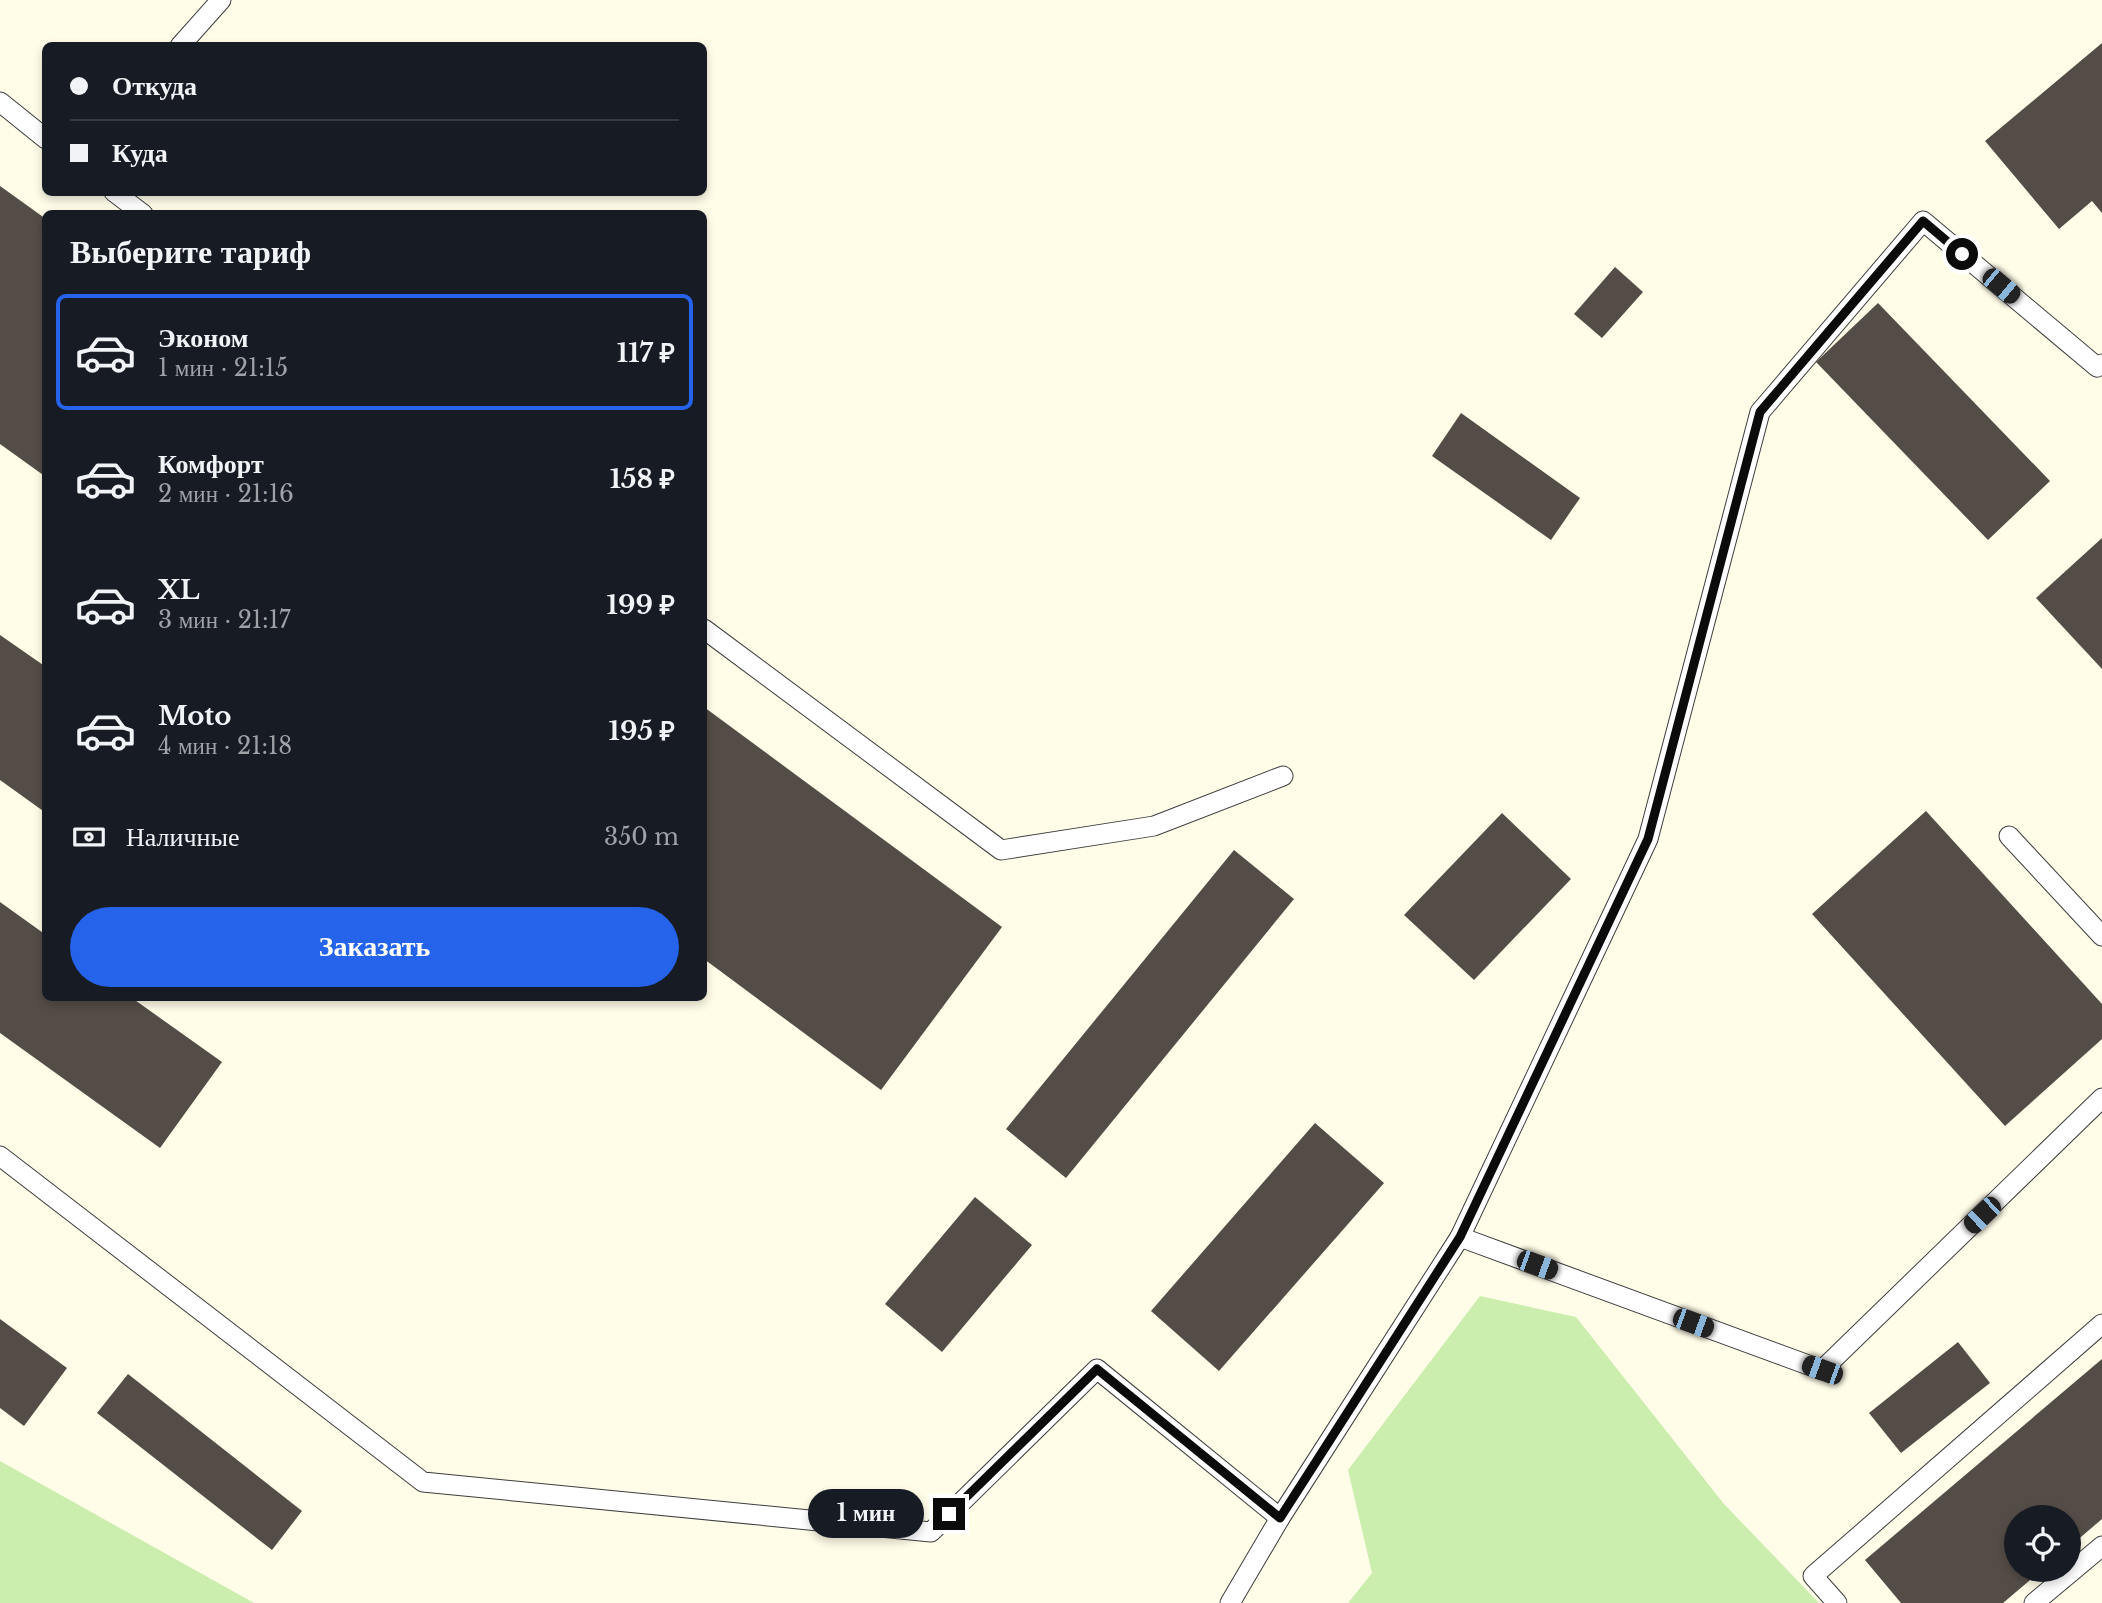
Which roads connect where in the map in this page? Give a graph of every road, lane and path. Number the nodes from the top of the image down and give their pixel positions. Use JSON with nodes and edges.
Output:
{"nodes":[{"id":1,"x":220,"y":0,"type":"edge"},
{"id":2,"x":183,"y":42,"type":"edge"},
{"id":3,"x":0,"y":102,"type":"edge"},
{"id":4,"x":42,"y":136,"type":"edge"},
{"id":5,"x":119,"y":196,"type":"edge"},
{"id":6,"x":138,"y":210,"type":"edge"},
{"id":7,"x":2100,"y":368,"type":"edge"},
{"id":8,"x":707,"y":631,"type":"edge"},
{"id":9,"x":1283,"y":776,"type":"dead end"},
{"id":10,"x":2009,"y":836,"type":"dead end"},
{"id":11,"x":2102,"y":936,"type":"edge"},
{"id":12,"x":2102,"y":1098,"type":"edge"},
{"id":13,"x":0,"y":1156,"type":"edge"},
{"id":14,"x":1460,"y":1237,"type":"junction"},
{"id":15,"x":2102,"y":1324,"type":"edge"},
{"id":16,"x":1280,"y":1518,"type":"junction"},
{"id":17,"x":2102,"y":1546,"type":"edge"},
{"id":18,"x":1230,"y":1603,"type":"edge"},
{"id":19,"x":1837,"y":1603,"type":"edge"},
{"id":20,"x":2034,"y":1603,"type":"edge"}],
"edges":[{"from":1,"to":2,"type":"lane"},
{"from":3,"to":4,"type":"lane"},
{"from":5,"to":6,"type":"lane"},
{"from":7,"to":14,"type":"lane"},
{"from":8,"to":9,"type":"lane"},
{"from":10,"to":11,"type":"lane"},
{"from":12,"to":14,"type":"lane"},
{"from":13,"to":16,"type":"lane"},
{"from":14,"to":16,"type":"lane"},
{"from":15,"to":19,"type":"lane"},
{"from":16,"to":18,"type":"lane"},
{"from":17,"to":20,"type":"lane"}]}
